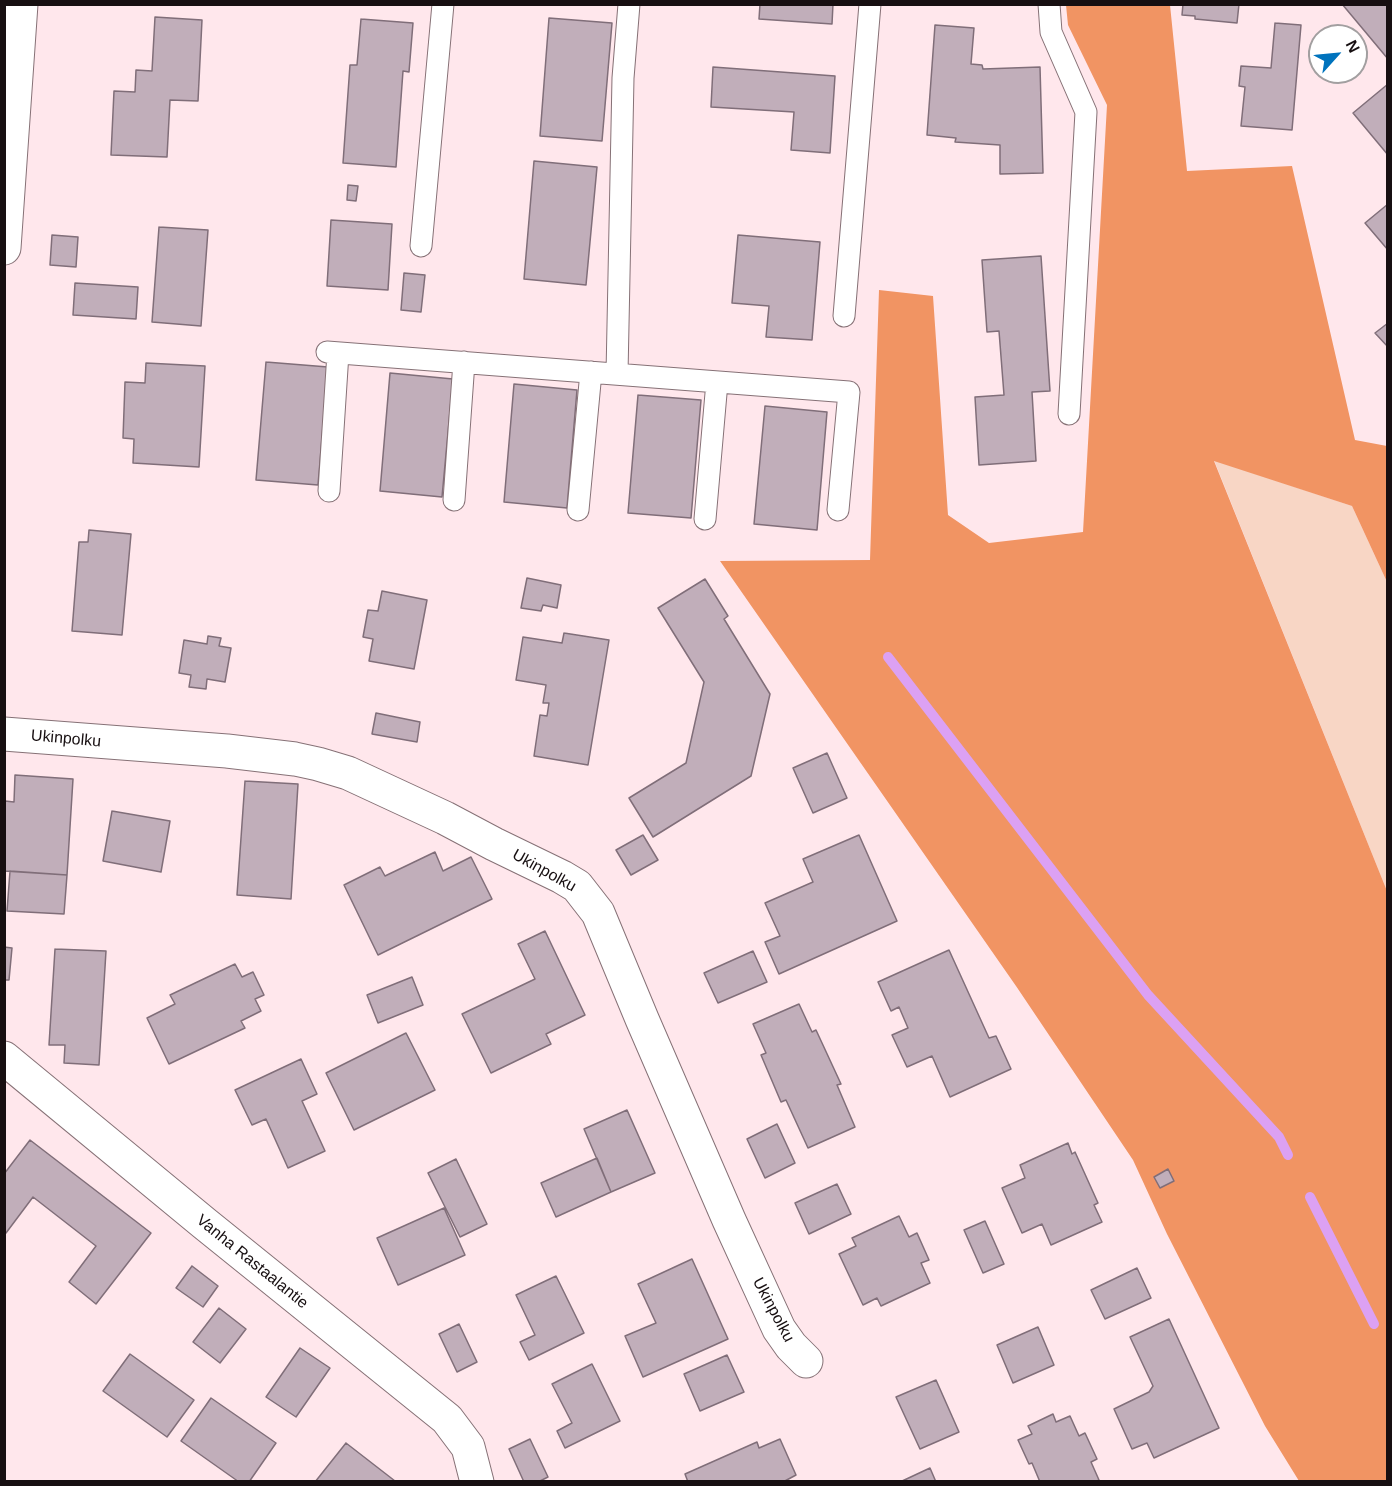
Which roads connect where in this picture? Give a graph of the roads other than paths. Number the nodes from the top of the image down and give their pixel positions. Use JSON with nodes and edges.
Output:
{"nodes":[{"id":1,"x":21,"y":4,"type":"edge"},
{"id":2,"x":443,"y":4,"type":"edge"},
{"id":3,"x":628,"y":4,"type":"edge"},
{"id":4,"x":870,"y":4,"type":"edge"},
{"id":5,"x":1049,"y":4,"type":"edge"},
{"id":6,"x":421,"y":246,"type":"dead end"},
{"id":7,"x":4,"y":248,"type":"edge"},
{"id":8,"x":844,"y":316,"type":"dead end"},
{"id":9,"x":464,"y":362,"type":"junction"},
{"id":10,"x":591,"y":372,"type":"junction"},
{"id":11,"x":617,"y":374,"type":"junction"},
{"id":12,"x":717,"y":382,"type":"junction"},
{"id":13,"x":1069,"y":414,"type":"dead end"},
{"id":14,"x":328,"y":491,"type":"dead end"},
{"id":15,"x":454,"y":500,"type":"dead end"},
{"id":16,"x":579,"y":510,"type":"dead end"},
{"id":17,"x":838,"y":510,"type":"dead end"},
{"id":18,"x":705,"y":519,"type":"dead end"},
{"id":19,"x":4,"y":734,"type":"edge"},
{"id":20,"x":4,"y":1058,"type":"edge"},
{"id":21,"x":806,"y":1361,"type":"dead end"},
{"id":22,"x":477,"y":1482,"type":"edge"}],
"edges":[{"from":1,"to":7,"type":"street"},
{"from":2,"to":6,"type":"lane"},
{"from":3,"to":11,"type":"lane"},
{"from":4,"to":8,"type":"lane"},
{"from":5,"to":13,"type":"lane"},
{"from":9,"to":10,"type":"lane"},
{"from":9,"to":14,"type":"lane"},
{"from":9,"to":15,"type":"lane"},
{"from":10,"to":11,"type":"lane"},
{"from":10,"to":16,"type":"lane"},
{"from":11,"to":12,"type":"lane"},
{"from":12,"to":17,"type":"lane"},
{"from":12,"to":18,"type":"lane"},
{"from":19,"to":21,"type":"street","name":"Ukinpolku"},
{"from":20,"to":22,"type":"street","name":"Vanha Rastaalantie"}]}
